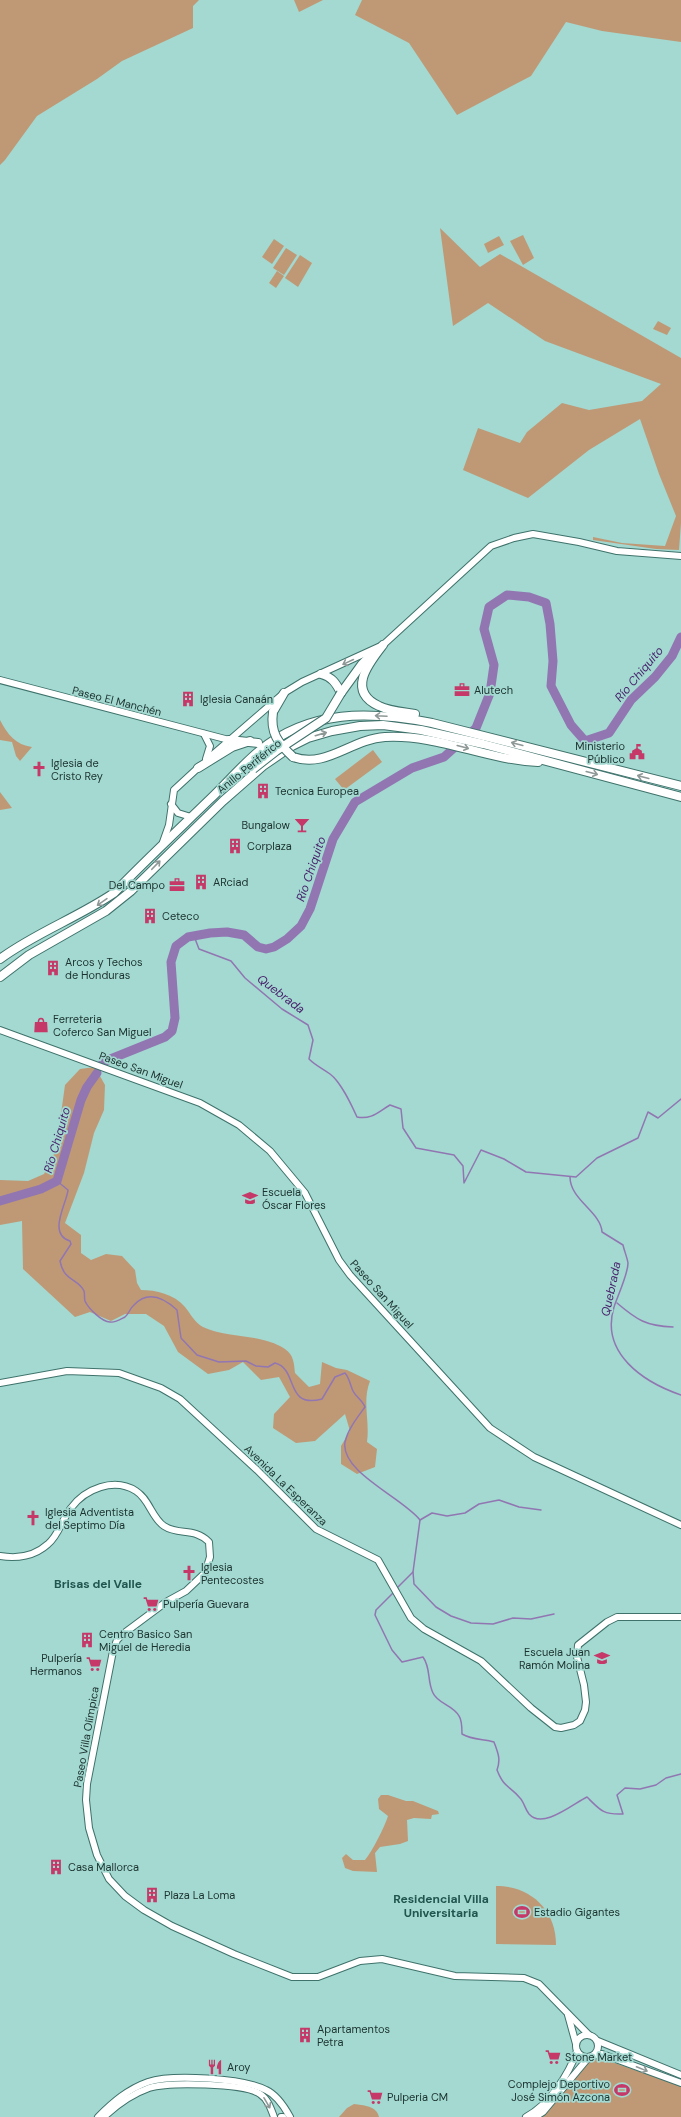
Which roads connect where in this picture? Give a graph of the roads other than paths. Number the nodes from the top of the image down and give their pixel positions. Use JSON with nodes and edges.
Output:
{"nodes":[{"id":1,"x":681,"y":556,"type":"edge"},
{"id":2,"x":383,"y":645,"type":"junction"},
{"id":3,"x":321,"y":674,"type":"junction"},
{"id":4,"x":0,"y":680,"type":"edge"},
{"id":5,"x":284,"y":693,"type":"junction"},
{"id":6,"x":341,"y":694,"type":"junction"},
{"id":7,"x":432,"y":722,"type":"junction"},
{"id":8,"x":204,"y":734,"type":"junction"},
{"id":9,"x":213,"y":736,"type":"junction"},
{"id":10,"x":448,"y":739,"type":"junction"},
{"id":11,"x":228,"y":740,"type":"junction"},
{"id":12,"x":217,"y":751,"type":"junction"},
{"id":13,"x":204,"y":762,"type":"junction"},
{"id":14,"x":198,"y":768,"type":"junction"},
{"id":15,"x":681,"y":786,"type":"edge"},
{"id":16,"x":681,"y":796,"type":"edge"},
{"id":17,"x":223,"y":801,"type":"junction"},
{"id":18,"x":171,"y":804,"type":"junction"},
{"id":19,"x":191,"y":818,"type":"junction"},
{"id":20,"x":161,"y":845,"type":"junction"},
{"id":21,"x":90,"y":910,"type":"junction"},
{"id":22,"x":106,"y":911,"type":"junction"},
{"id":23,"x":0,"y":959,"type":"edge"},
{"id":24,"x":0,"y":964,"type":"edge"},
{"id":25,"x":0,"y":971,"type":"edge"},
{"id":26,"x":0,"y":977,"type":"edge"},
{"id":27,"x":0,"y":1030,"type":"edge"},
{"id":28,"x":0,"y":1383,"type":"edge"},
{"id":29,"x":681,"y":1525,"type":"edge"},
{"id":30,"x":0,"y":1556,"type":"edge"},
{"id":31,"x":681,"y":1617,"type":"edge"},
{"id":32,"x":568,"y":2014,"type":"junction"},
{"id":33,"x":589,"y":2035,"type":"junction"},
{"id":34,"x":598,"y":2041,"type":"junction"},
{"id":35,"x":576,"y":2044,"type":"junction"},
{"id":36,"x":577,"y":2051,"type":"junction"},
{"id":37,"x":608,"y":2056,"type":"junction"},
{"id":38,"x":590,"y":2057,"type":"junction"},
{"id":39,"x":577,"y":2071,"type":"junction"},
{"id":40,"x":681,"y":2075,"type":"edge"},
{"id":41,"x":681,"y":2083,"type":"edge"},
{"id":42,"x":98,"y":2117,"type":"edge"},
{"id":43,"x":104,"y":2117,"type":"edge"},
{"id":44,"x":274,"y":2117,"type":"edge"},
{"id":45,"x":290,"y":2117,"type":"edge"},
{"id":46,"x":526,"y":2117,"type":"edge"},
{"id":47,"x":535,"y":2117,"type":"edge"}],
"edges":[{"from":1,"to":2,"type":"main road"},
{"from":2,"to":3,"type":"main road","one_way":true},
{"from":2,"to":6,"type":"highway"},
{"from":2,"to":7,"type":"highway"},
{"from":3,"to":5,"type":"main road"},
{"from":3,"to":6,"type":"highway"},
{"from":4,"to":8,"type":"main road","name":"Paseo El Manchén"},
{"from":5,"to":10,"type":"highway","bridge":true},
{"from":5,"to":11,"type":"main road"},
{"from":6,"to":17,"type":"highway","bridge":true},
{"from":15,"to":7,"type":"highway","name":"Anillo Periférico","one_way":true},
{"from":7,"to":19,"type":"highway","name":"Anillo Periférico","one_way":true},
{"from":8,"to":9,"type":"main road","name":"Paseo El Manchén"},
{"from":8,"to":13,"type":"main road"},
{"from":9,"to":11,"type":"main road","name":"Paseo El Manchén"},
{"from":9,"to":12,"type":"main road"},
{"from":10,"to":16,"type":"highway","name":"Anillo Periférico","one_way":true},
{"from":17,"to":10,"type":"highway","name":"Anillo Periférico","one_way":true},
{"from":11,"to":12,"type":"main road"},
{"from":11,"to":14,"type":"highway"},
{"from":12,"to":13,"type":"main road"},
{"from":13,"to":14,"type":"main road"},
{"from":14,"to":18,"type":"main road"},
{"from":22,"to":17,"type":"highway","name":"Anillo Periférico","one_way":true},
{"from":18,"to":19,"type":"main road"},
{"from":18,"to":20,"type":"main road"},
{"from":19,"to":20,"type":"highway","name":"Anillo Periférico"},
{"from":20,"to":21,"type":"highway","name":"Anillo Periférico","one_way":true},
{"from":21,"to":23,"type":"highway","name":"Anillo Periférico"},
{"from":21,"to":24,"type":"highway"},
{"from":22,"to":25,"type":"highway"},
{"from":22,"to":26,"type":"highway","name":"Anillo Periférico"},
{"from":27,"to":29,"type":"main road","name":"Paseo San Miguel"},
{"from":28,"to":31,"type":"main road","name":"Avenida La Esperanza"},
{"from":30,"to":32,"type":"main road","name":"Paseo Villa Olímpica"},
{"from":32,"to":33,"type":"main road","name":"Paseo Villa Olímpica"},
{"from":32,"to":35,"type":"main road","name":"Paseo Villa Olímpica"},
{"from":33,"to":34,"type":"main road"},
{"from":33,"to":35,"type":"main road"},
{"from":34,"to":38,"type":"main road"},
{"from":34,"to":40,"type":"main road"},
{"from":35,"to":36,"type":"main road"},
{"from":36,"to":38,"type":"main road"},
{"from":36,"to":46,"type":"main road"},
{"from":37,"to":38,"type":"main road"},
{"from":37,"to":39,"type":"main road"},
{"from":37,"to":41,"type":"main road","one_way":true},
{"from":38,"to":39,"type":"main road"},
{"from":39,"to":47,"type":"main road"},
{"from":42,"to":45,"type":"main road"},
{"from":43,"to":44,"type":"main road","one_way":true}]}
